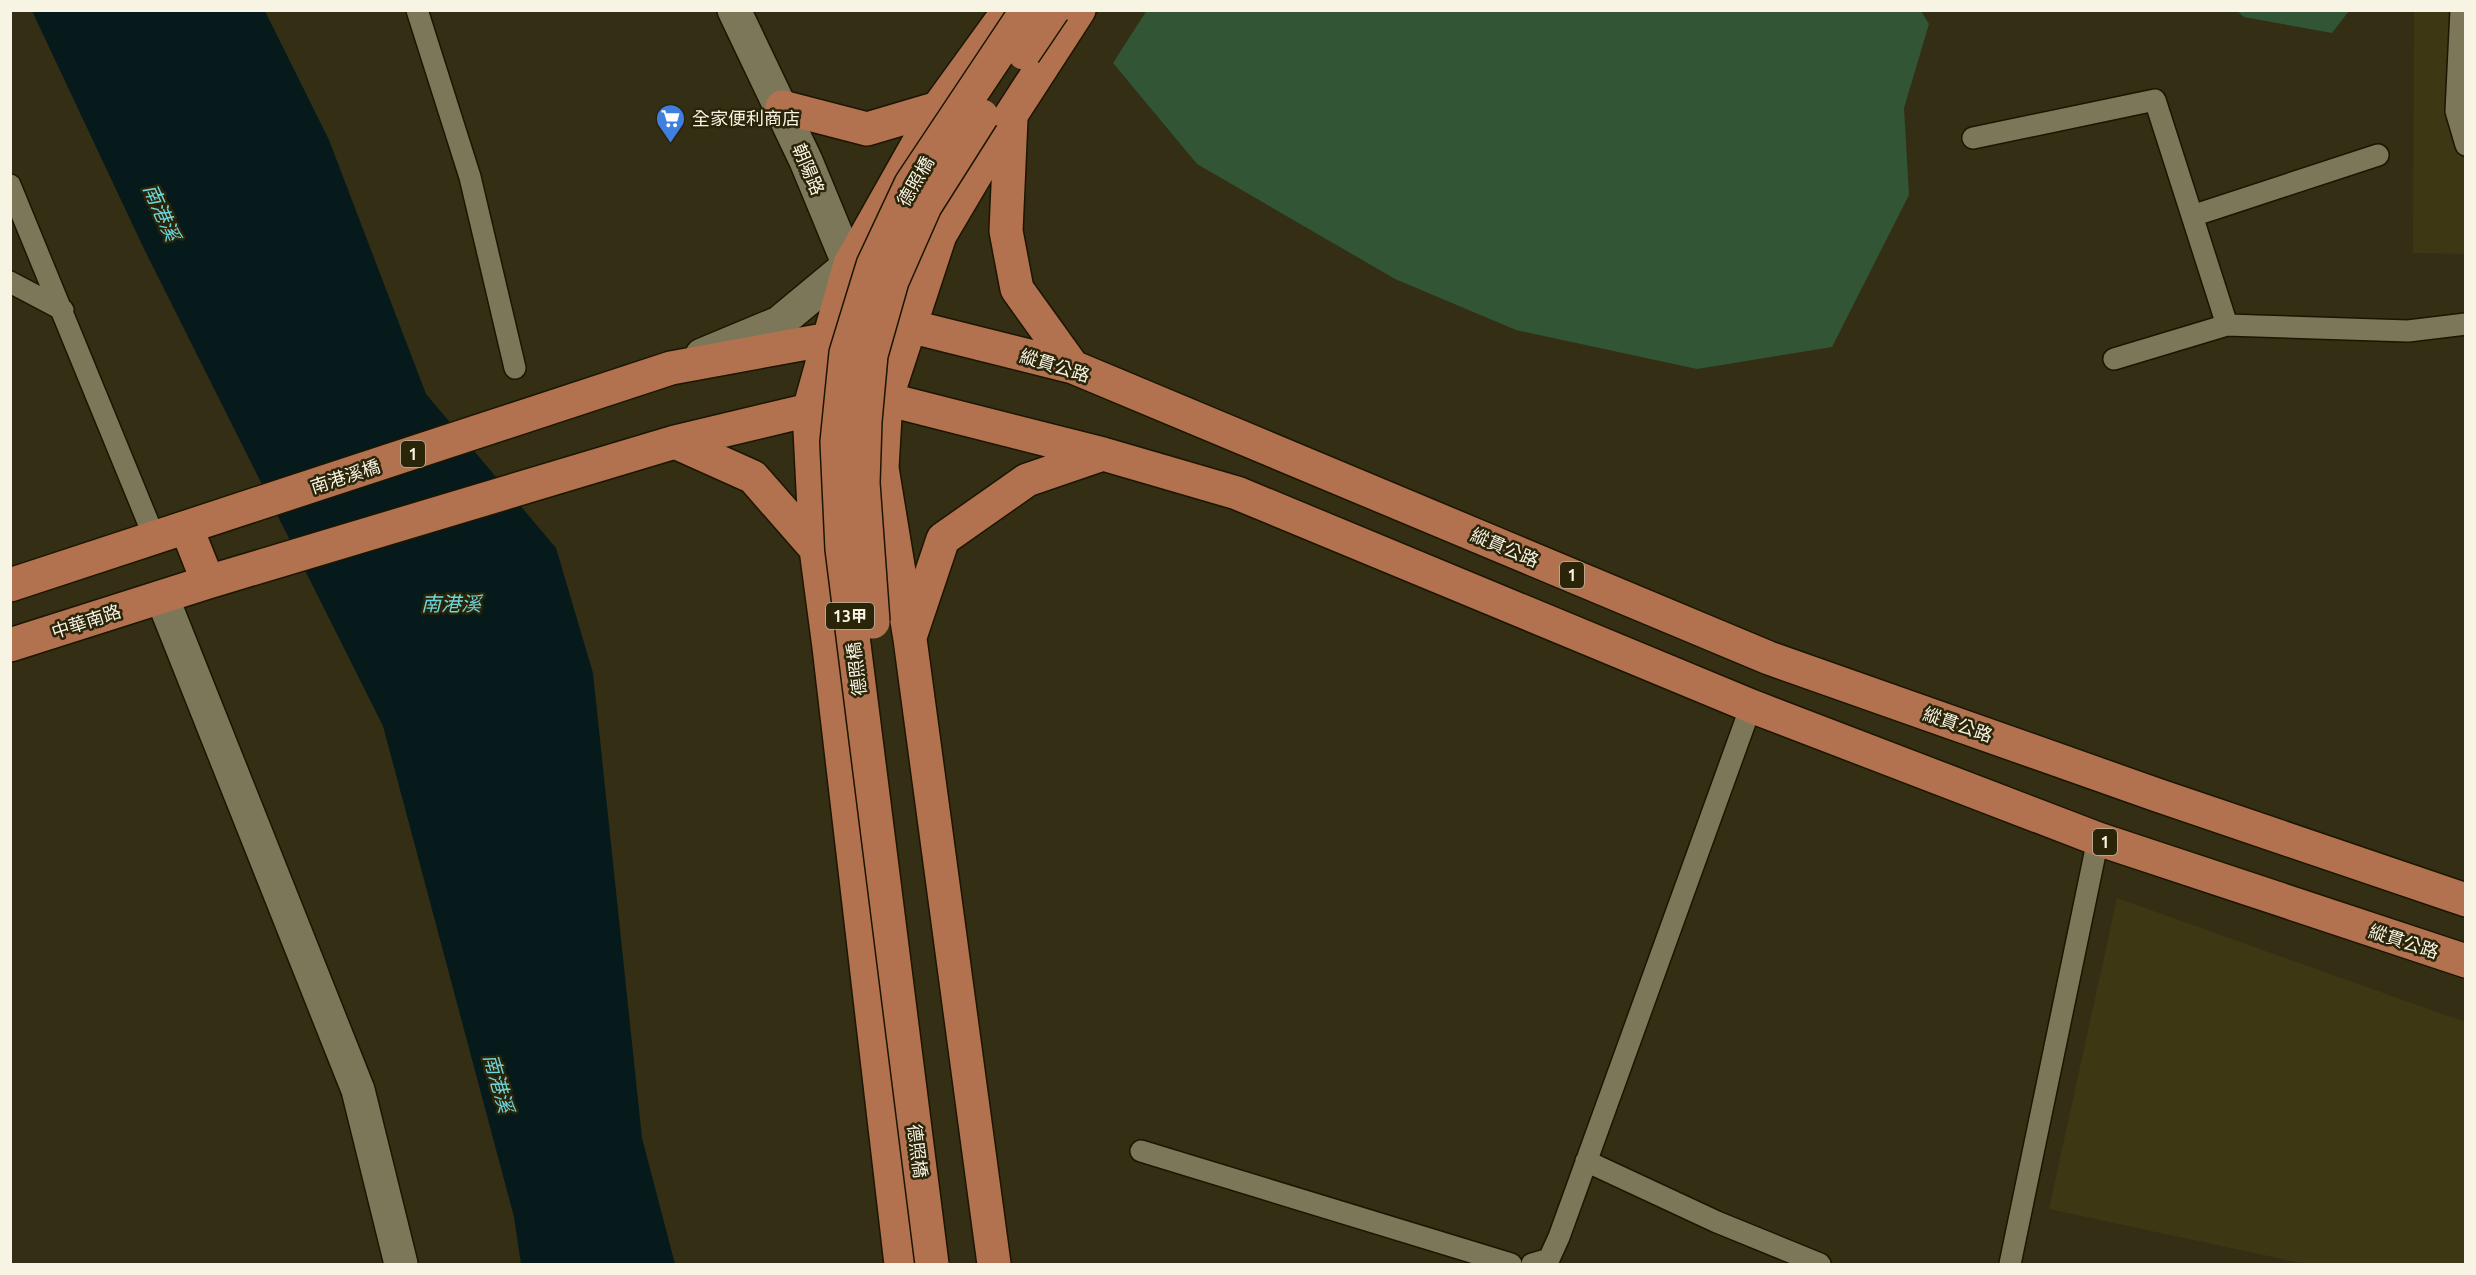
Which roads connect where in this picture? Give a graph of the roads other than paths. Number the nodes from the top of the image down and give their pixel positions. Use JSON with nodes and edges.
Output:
{"nodes":[{"id":1,"x":417,"y":10,"type":"edge"},
{"id":2,"x":734,"y":10,"type":"edge"},
{"id":3,"x":1009,"y":10,"type":"edge"},
{"id":4,"x":1027,"y":10,"type":"edge"},
{"id":5,"x":1053,"y":10,"type":"edge"},
{"id":6,"x":1079,"y":10,"type":"edge"},
{"id":7,"x":2461,"y":10,"type":"edge"},
{"id":8,"x":782,"y":107,"type":"junction"},
{"id":9,"x":938,"y":108,"type":"junction"},
{"id":10,"x":1011,"y":116,"type":"junction"},
{"id":11,"x":1973,"y":138,"type":"dead end"},
{"id":12,"x":2466,"y":145,"type":"edge"},
{"id":13,"x":2378,"y":155,"type":"dead end"},
{"id":14,"x":10,"y":185,"type":"edge"},
{"id":15,"x":2192,"y":216,"type":"junction"},
{"id":16,"x":850,"y":264,"type":"junction"},
{"id":17,"x":10,"y":282,"type":"edge"},
{"id":18,"x":63,"y":309,"type":"junction"},
{"id":19,"x":2466,"y":324,"type":"edge"},
{"id":20,"x":2227,"y":325,"type":"junction"},
{"id":21,"x":909,"y":326,"type":"junction"},
{"id":22,"x":874,"y":328,"type":"junction"},
{"id":23,"x":829,"y":339,"type":"junction"},
{"id":24,"x":2114,"y":359,"type":"dead end"},
{"id":25,"x":515,"y":368,"type":"dead end"},
{"id":26,"x":671,"y":368,"type":"junction"},
{"id":27,"x":1073,"y":368,"type":"junction"},
{"id":28,"x":886,"y":399,"type":"junction"},
{"id":29,"x":809,"y":410,"type":"junction"},
{"id":30,"x":675,"y":442,"type":"junction"},
{"id":31,"x":1103,"y":454,"type":"junction"},
{"id":32,"x":187,"y":529,"type":"junction"},
{"id":33,"x":155,"y":539,"type":"junction"},
{"id":34,"x":816,"y":549,"type":"junction"},
{"id":35,"x":208,"y":582,"type":"junction"},
{"id":36,"x":10,"y":585,"type":"edge"},
{"id":37,"x":162,"y":597,"type":"junction"},
{"id":38,"x":910,"y":639,"type":"junction"},
{"id":39,"x":10,"y":645,"type":"edge"},
{"id":40,"x":1769,"y":658,"type":"junction"},
{"id":41,"x":1751,"y":706,"type":"junction"},
{"id":42,"x":2098,"y":839,"type":"junction"},
{"id":43,"x":2466,"y":900,"type":"edge"},
{"id":44,"x":2466,"y":962,"type":"edge"},
{"id":45,"x":1142,"y":1151,"type":"dead end"},
{"id":46,"x":1586,"y":1161,"type":"junction"},
{"id":47,"x":401,"y":1264,"type":"edge"},
{"id":48,"x":901,"y":1264,"type":"edge"},
{"id":49,"x":932,"y":1264,"type":"edge"},
{"id":50,"x":951,"y":1264,"type":"edge"},
{"id":51,"x":994,"y":1264,"type":"edge"},
{"id":52,"x":1512,"y":1264,"type":"edge"},
{"id":53,"x":1532,"y":1264,"type":"edge"},
{"id":54,"x":1820,"y":1264,"type":"edge"},
{"id":55,"x":2010,"y":1264,"type":"edge"}],
"edges":[{"from":1,"to":25,"type":"lane"},
{"from":2,"to":8,"type":"street","name":"朝陽路"},
{"from":3,"to":9,"type":"main road"},
{"from":4,"to":49,"type":"main road","name":"德照橋","number":"13甲","bridge":true},
{"from":5,"to":50,"type":"main road","name":"德照橋","number":"13甲","bridge":true},
{"from":6,"to":10,"type":"main road"},
{"from":7,"to":12,"type":"lane"},
{"from":8,"to":9,"type":"main road"},
{"from":8,"to":16,"type":"street","name":"朝陽路"},
{"from":9,"to":16,"type":"main road"},
{"from":10,"to":21,"type":"main road"},
{"from":10,"to":27,"type":"main road"},
{"from":11,"to":15,"type":"lane"},
{"from":13,"to":15,"type":"lane"},
{"from":14,"to":18,"type":"lane"},
{"from":15,"to":20,"type":"lane"},
{"from":16,"to":22,"type":"street","name":"朝陽路"},
{"from":16,"to":23,"type":"main road"},
{"from":16,"to":26,"type":"street"},
{"from":17,"to":18,"type":"lane"},
{"from":18,"to":33,"type":"lane"},
{"from":19,"to":20,"type":"lane"},
{"from":20,"to":24,"type":"lane"},
{"from":21,"to":22,"type":"main road","name":"縱貫公路","number":"1"},
{"from":21,"to":27,"type":"main road","name":"縱貫公路","number":"1"},
{"from":21,"to":28,"type":"main road"},
{"from":22,"to":23,"type":"main road","name":"縱貫公路","number":"1"},
{"from":22,"to":28,"type":"street","name":"朝陽路"},
{"from":23,"to":26,"type":"main road","name":"縱貫公路","number":"1"},
{"from":23,"to":29,"type":"main road"},
{"from":26,"to":32,"type":"main road","name":"南港溪橋","number":"1"},
{"from":27,"to":40,"type":"main road","name":"縱貫公路","number":"1"},
{"from":28,"to":29,"type":"main road","name":"縱貫公路","number":"1"},
{"from":28,"to":31,"type":"main road","name":"縱貫公路","number":"1"},
{"from":28,"to":38,"type":"main road"},
{"from":29,"to":30,"type":"main road","name":"縱貫公路","number":"1"},
{"from":29,"to":34,"type":"main road"},
{"from":30,"to":34,"type":"main road"},
{"from":30,"to":35,"type":"main road","number":"1"},
{"from":31,"to":38,"type":"main road"},
{"from":31,"to":41,"type":"main road","name":"縱貫公路","number":"1"},
{"from":32,"to":33,"type":"main road","name":"南港溪橋","number":"1"},
{"from":32,"to":35,"type":"main road"},
{"from":33,"to":36,"type":"main road","number":"1"},
{"from":34,"to":48,"type":"main road"},
{"from":35,"to":37,"type":"main road","number":"1"},
{"from":37,"to":39,"type":"main road","name":"中華南路","number":"1"},
{"from":37,"to":47,"type":"street"},
{"from":38,"to":51,"type":"main road"},
{"from":40,"to":41,"type":"main road"},
{"from":40,"to":43,"type":"main road","name":"縱貫公路","number":"1"},
{"from":41,"to":42,"type":"main road","name":"縱貫公路","number":"1"},
{"from":41,"to":46,"type":"lane"},
{"from":42,"to":44,"type":"main road","name":"縱貫公路","number":"1"},
{"from":42,"to":55,"type":"lane"},
{"from":45,"to":52,"type":"lane"},
{"from":46,"to":53,"type":"lane"},
{"from":46,"to":54,"type":"lane"}]}
